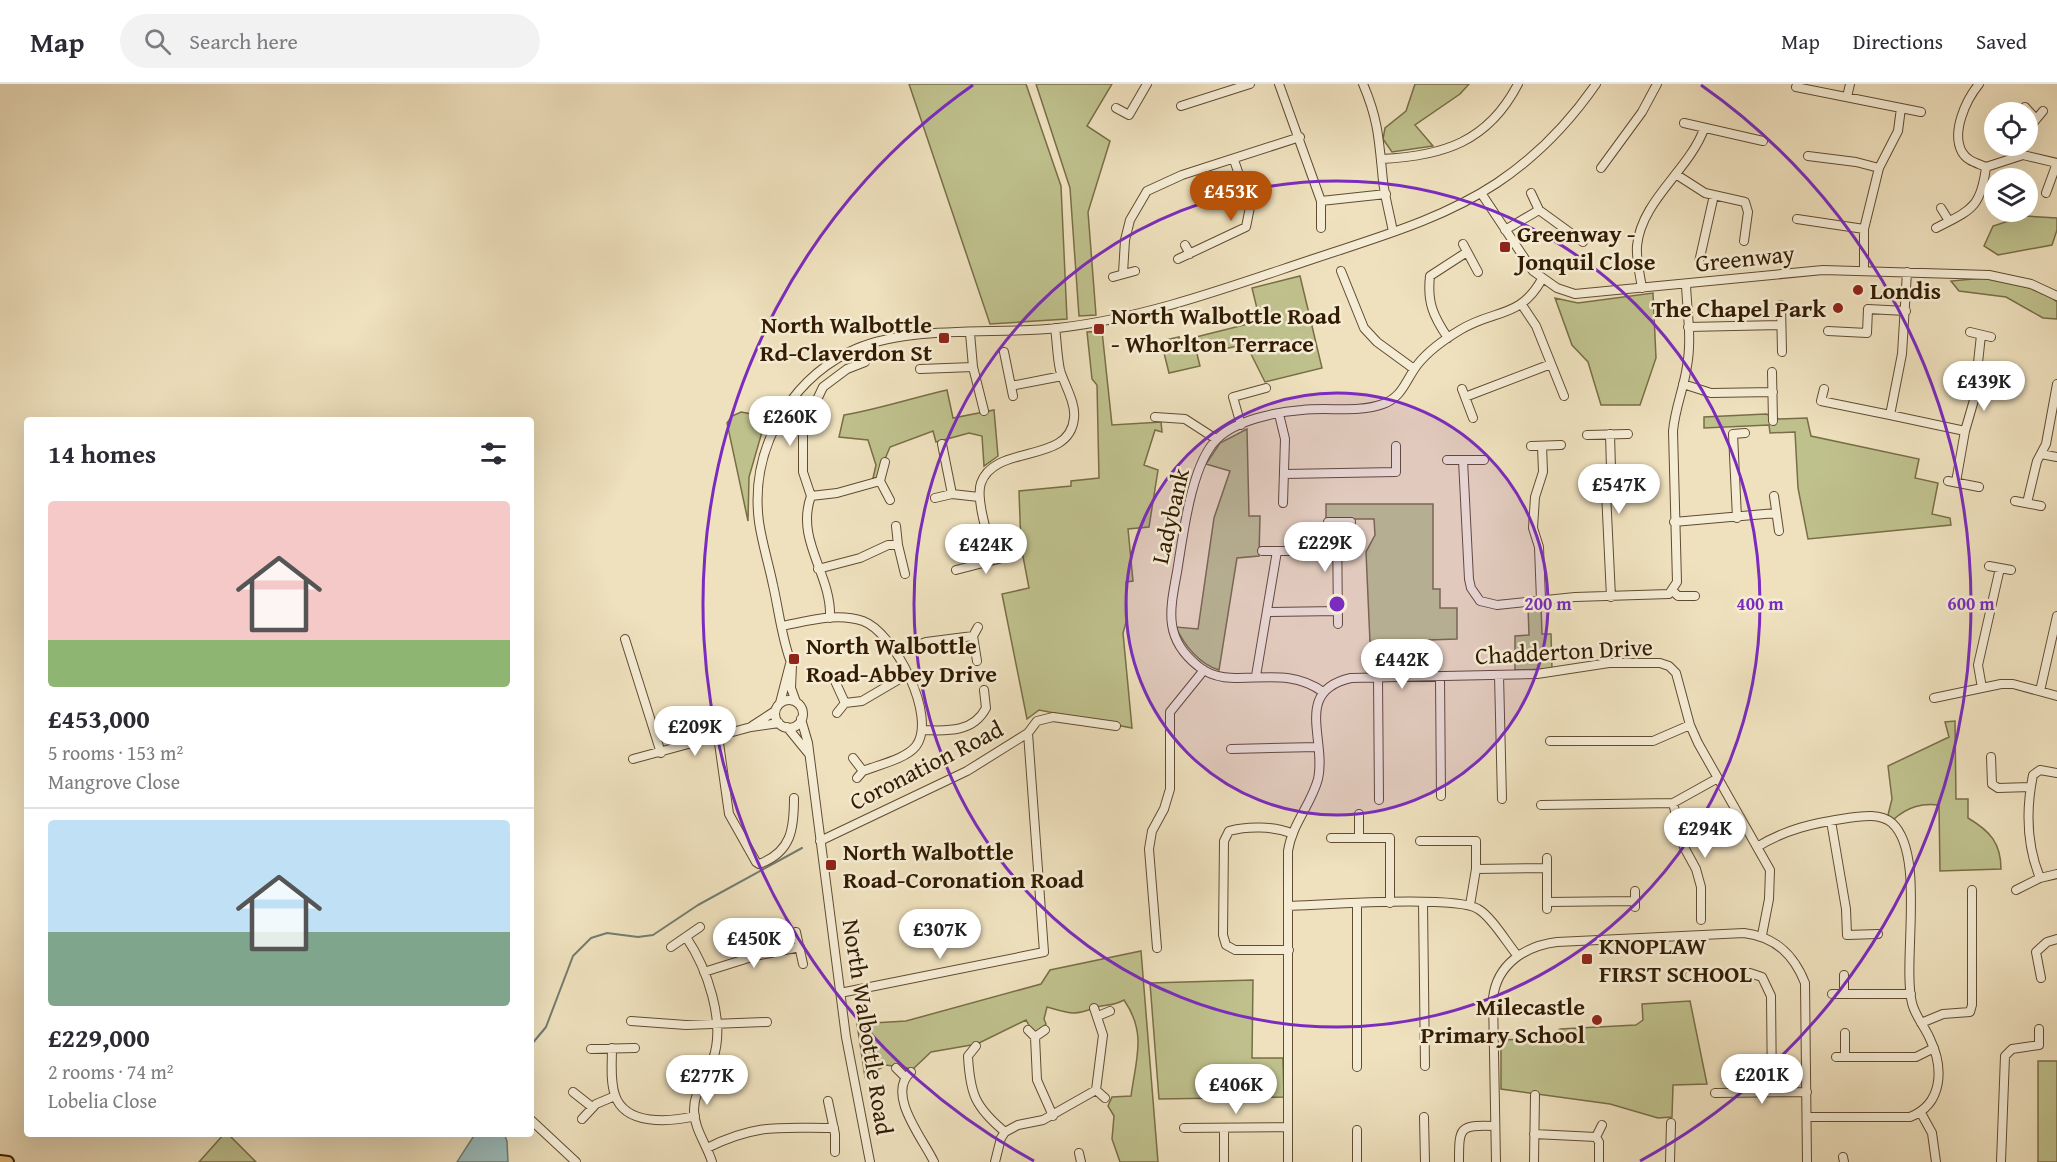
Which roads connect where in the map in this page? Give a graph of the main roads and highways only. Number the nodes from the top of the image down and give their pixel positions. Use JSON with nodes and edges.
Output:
{"nodes":[{"id":1,"x":0,"y":1161,"type":"edge"},
{"id":2,"x":8,"y":1162,"type":"edge"}],
"edges":[{"from":1,"to":2,"type":"highway"}]}
